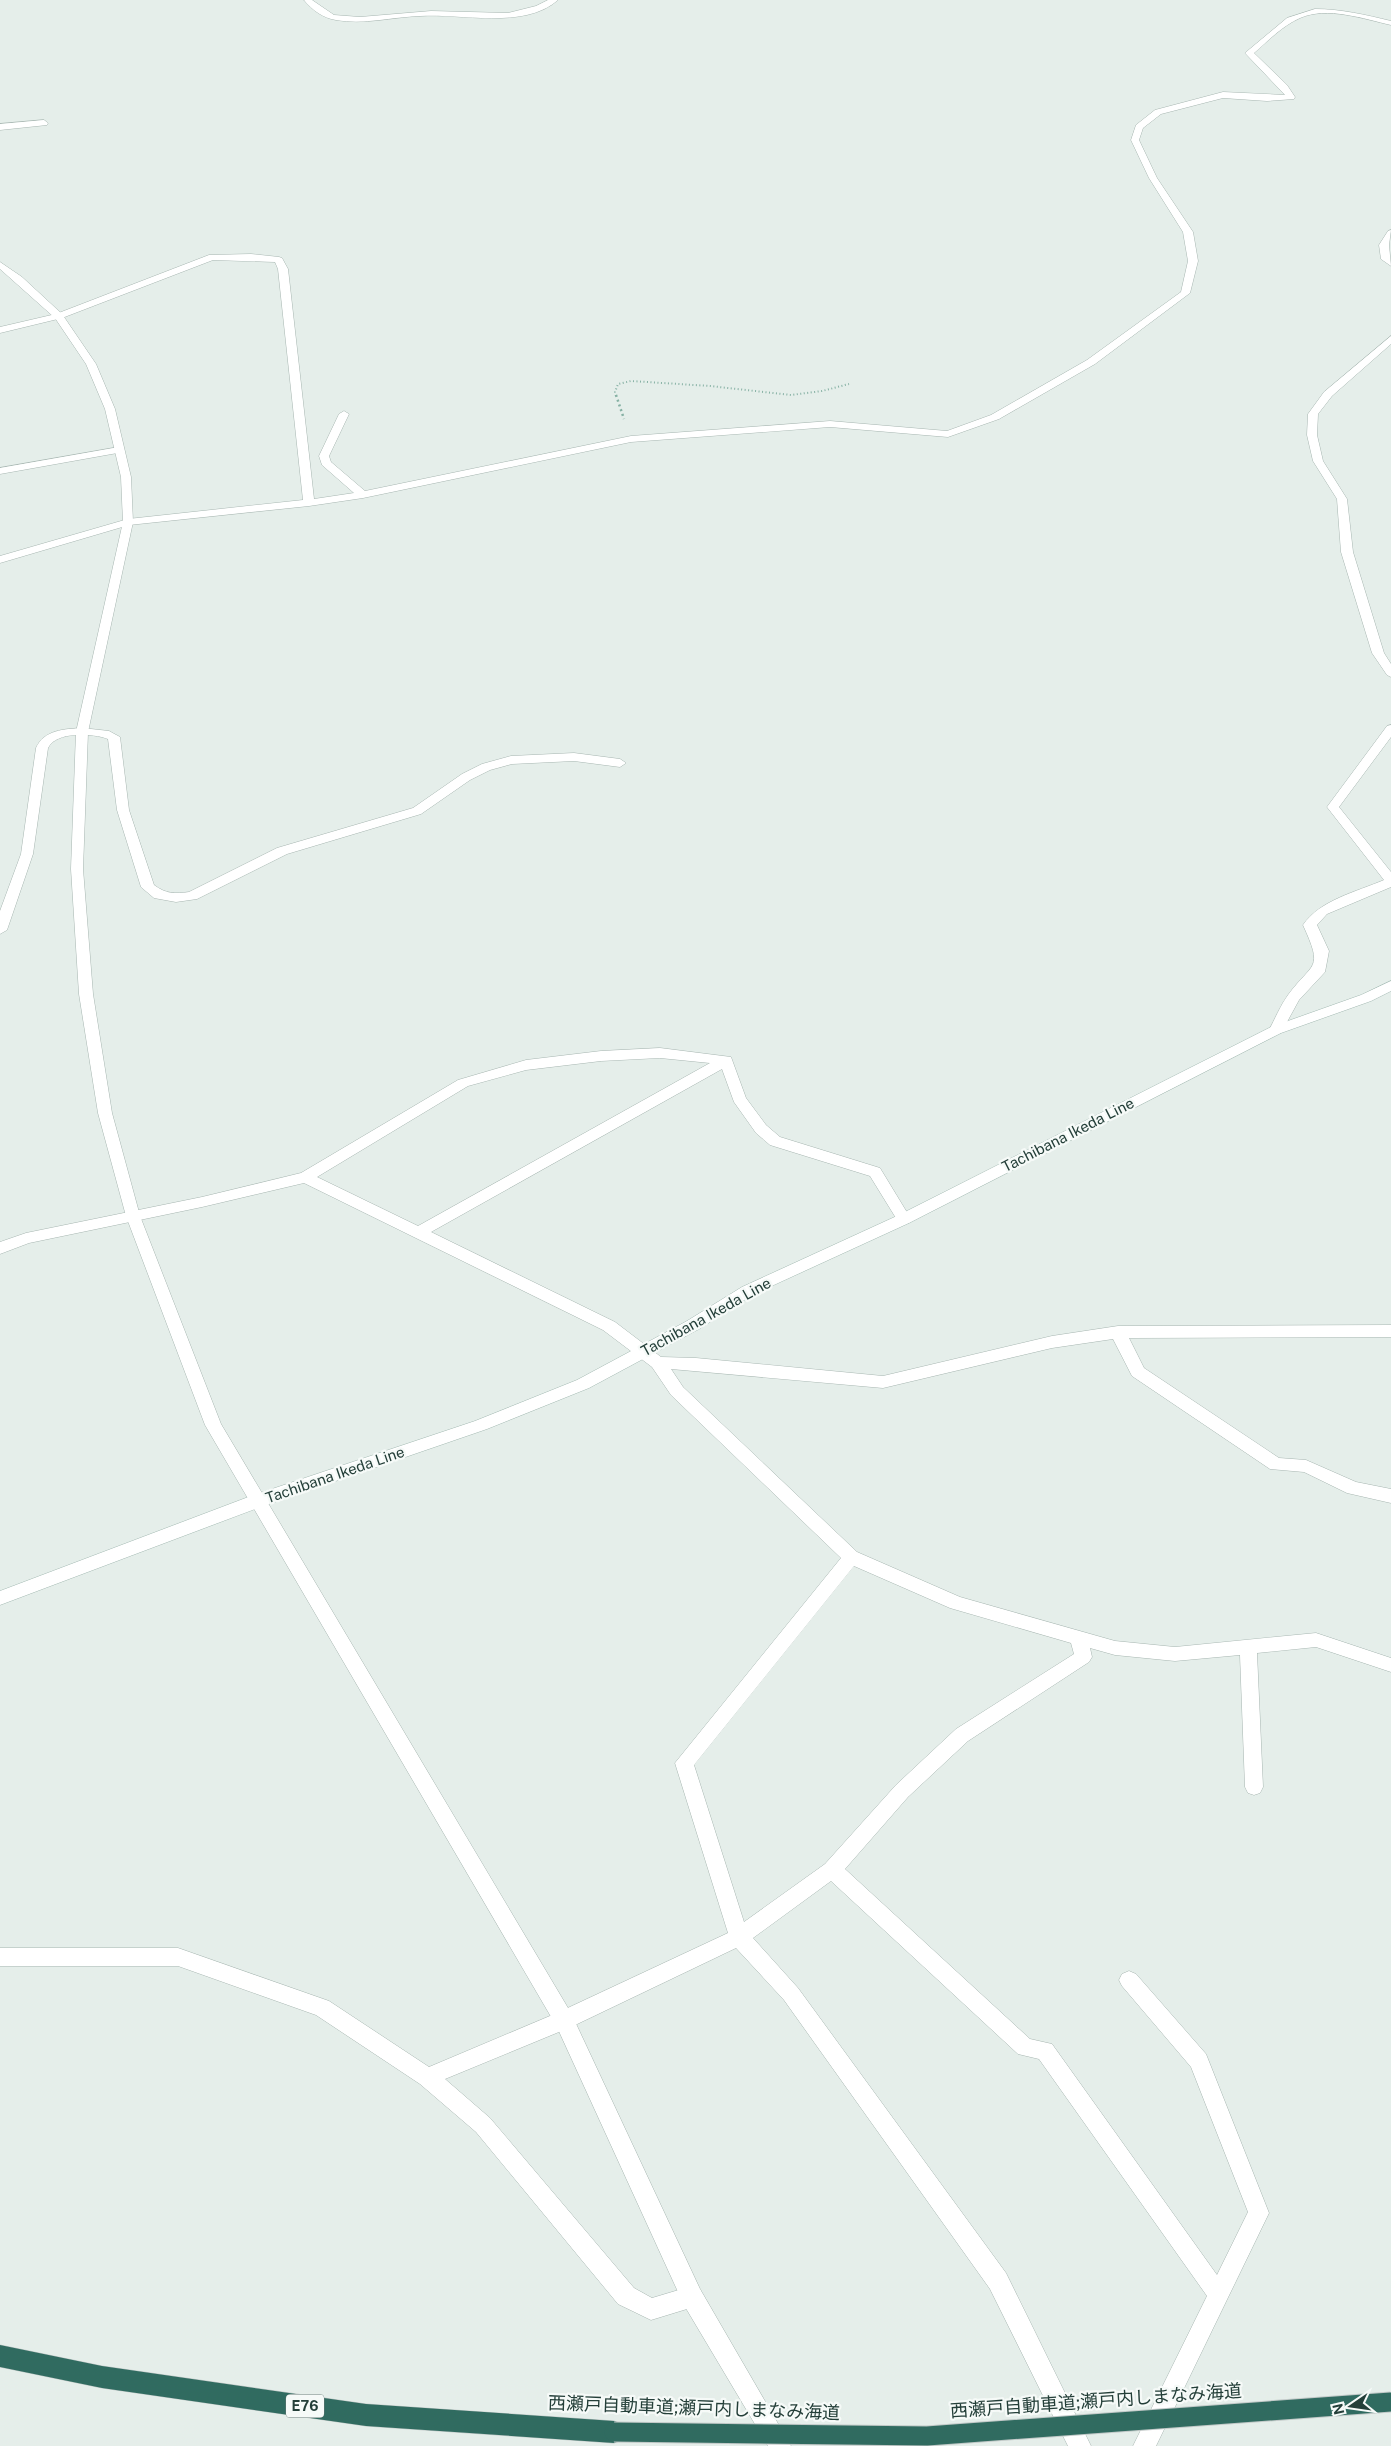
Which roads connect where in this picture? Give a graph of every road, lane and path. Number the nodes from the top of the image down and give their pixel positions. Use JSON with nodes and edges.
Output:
{"nodes":[{"id":1,"x":308,"y":0,"type":"edge"},
{"id":2,"x":554,"y":0,"type":"edge"},
{"id":3,"x":1391,"y":23,"type":"edge"},
{"id":4,"x":44,"y":123,"type":"dead end"},
{"id":5,"x":0,"y":127,"type":"edge"},
{"id":6,"x":1391,"y":232,"type":"edge"},
{"id":7,"x":1391,"y":263,"type":"edge"},
{"id":8,"x":0,"y":265,"type":"edge"},
{"id":9,"x":58,"y":316,"type":"junction"},
{"id":10,"x":0,"y":330,"type":"edge"},
{"id":11,"x":1391,"y":339,"type":"edge"},
{"id":12,"x":848,"y":384,"type":"dead end"},
{"id":13,"x":344,"y":414,"type":"dead end"},
{"id":14,"x":631,"y":439,"type":"junction"},
{"id":15,"x":120,"y":450,"type":"junction"},
{"id":16,"x":0,"y":471,"type":"edge"},
{"id":17,"x":363,"y":495,"type":"junction"},
{"id":18,"x":309,"y":503,"type":"junction"},
{"id":19,"x":128,"y":522,"type":"junction"},
{"id":20,"x":0,"y":560,"type":"edge"},
{"id":21,"x":1391,"y":673,"type":"edge"},
{"id":22,"x":1391,"y":729,"type":"edge"},
{"id":23,"x":82,"y":732,"type":"junction"},
{"id":24,"x":620,"y":763,"type":"dead end"},
{"id":25,"x":1391,"y":881,"type":"edge"},
{"id":26,"x":0,"y":930,"type":"edge"},
{"id":27,"x":1391,"y":985,"type":"edge"},
{"id":28,"x":1276,"y":1030,"type":"junction"},
{"id":29,"x":726,"y":1060,"type":"junction"},
{"id":30,"x":305,"y":1177,"type":"junction"},
{"id":31,"x":133,"y":1216,"type":"junction"},
{"id":32,"x":904,"y":1219,"type":"junction"},
{"id":33,"x":420,"y":1232,"type":"junction"},
{"id":34,"x":0,"y":1248,"type":"edge"},
{"id":35,"x":1391,"y":1331,"type":"edge"},
{"id":36,"x":1118,"y":1332,"type":"junction"},
{"id":37,"x":644,"y":1352,"type":"junction"},
{"id":38,"x":658,"y":1363,"type":"junction"},
{"id":39,"x":1391,"y":1496,"type":"edge"},
{"id":40,"x":257,"y":1501,"type":"junction"},
{"id":41,"x":851,"y":1557,"type":"junction"},
{"id":42,"x":0,"y":1598,"type":"edge"},
{"id":43,"x":1079,"y":1638,"type":"junction"},
{"id":44,"x":1248,"y":1647,"type":"junction"},
{"id":45,"x":1391,"y":1665,"type":"edge"},
{"id":46,"x":1254,"y":1788,"type":"dead end"},
{"id":47,"x":832,"y":1870,"type":"junction"},
{"id":48,"x":739,"y":1937,"type":"junction"},
{"id":49,"x":0,"y":1956,"type":"edge"},
{"id":50,"x":1129,"y":1980,"type":"dead end"},
{"id":51,"x":564,"y":2020,"type":"junction"},
{"id":52,"x":427,"y":2077,"type":"junction"},
{"id":53,"x":1218,"y":2294,"type":"junction"},
{"id":54,"x":692,"y":2297,"type":"junction"},
{"id":55,"x":0,"y":2356,"type":"edge"},
{"id":56,"x":1391,"y":2402,"type":"edge"},
{"id":57,"x":780,"y":2446,"type":"edge"},
{"id":58,"x":1080,"y":2446,"type":"edge"},
{"id":59,"x":1144,"y":2446,"type":"edge"}],
"edges":[{"from":1,"to":2,"type":"street"},
{"from":3,"to":14,"type":"street"},
{"from":4,"to":5,"type":"street"},
{"from":6,"to":7,"type":"street"},
{"from":8,"to":9,"type":"street"},
{"from":9,"to":10,"type":"street"},
{"from":9,"to":15,"type":"street"},
{"from":9,"to":18,"type":"street"},
{"from":11,"to":21,"type":"street"},
{"from":12,"to":14,"type":"path"},
{"from":13,"to":17,"type":"street"},
{"from":14,"to":17,"type":"street"},
{"from":15,"to":16,"type":"street"},
{"from":15,"to":19,"type":"street"},
{"from":17,"to":18,"type":"street"},
{"from":18,"to":19,"type":"street"},
{"from":19,"to":20,"type":"street"},
{"from":19,"to":23,"type":"street"},
{"from":22,"to":25,"type":"street"},
{"from":23,"to":24,"type":"street"},
{"from":23,"to":26,"type":"street"},
{"from":23,"to":31,"type":"street"},
{"from":25,"to":28,"type":"street"},
{"from":27,"to":28,"type":"street","name":"Tachibana Ikeda Line"},
{"from":28,"to":32,"type":"street","name":"Tachibana Ikeda Line"},
{"from":29,"to":30,"type":"street"},
{"from":29,"to":32,"type":"street"},
{"from":29,"to":33,"type":"street"},
{"from":30,"to":31,"type":"street"},
{"from":30,"to":33,"type":"street"},
{"from":31,"to":34,"type":"street"},
{"from":31,"to":40,"type":"street"},
{"from":32,"to":37,"type":"street","name":"Tachibana Ikeda Line"},
{"from":33,"to":37,"type":"street"},
{"from":35,"to":36,"type":"street"},
{"from":36,"to":38,"type":"street"},
{"from":36,"to":39,"type":"street"},
{"from":37,"to":38,"type":"street"},
{"from":37,"to":40,"type":"street","name":"Tachibana Ikeda Line"},
{"from":38,"to":41,"type":"street"},
{"from":40,"to":42,"type":"street","name":"Tachibana Ikeda Line"},
{"from":40,"to":51,"type":"street"},
{"from":41,"to":43,"type":"street"},
{"from":41,"to":48,"type":"street"},
{"from":43,"to":44,"type":"street"},
{"from":43,"to":47,"type":"street"},
{"from":44,"to":45,"type":"street"},
{"from":44,"to":46,"type":"street"},
{"from":47,"to":48,"type":"street"},
{"from":47,"to":53,"type":"street"},
{"from":48,"to":51,"type":"street"},
{"from":48,"to":58,"type":"street"},
{"from":49,"to":52,"type":"street"},
{"from":50,"to":53,"type":"street"},
{"from":51,"to":52,"type":"street"},
{"from":51,"to":54,"type":"street"},
{"from":52,"to":54,"type":"street"},
{"from":53,"to":59,"type":"street"},
{"from":54,"to":57,"type":"street"},
{"from":55,"to":56,"type":"highway","name":"西瀬戸自動車道;瀬戸内しまなみ海道","number":"E76","bridge":true}]}
